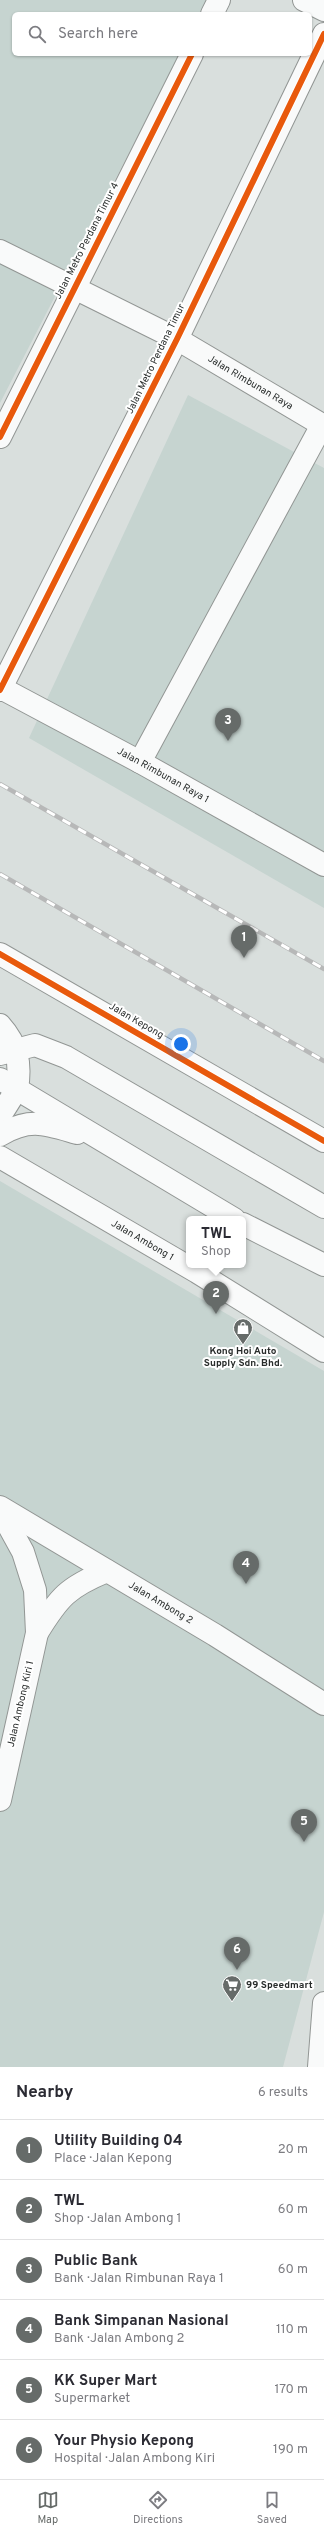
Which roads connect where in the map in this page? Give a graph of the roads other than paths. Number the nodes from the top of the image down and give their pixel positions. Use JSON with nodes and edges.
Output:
{"nodes":[{"id":1,"x":219,"y":0,"type":"edge"},
{"id":2,"x":304,"y":0,"type":"edge"},
{"id":3,"x":324,"y":10,"type":"edge"},
{"id":4,"x":213,"y":12,"type":"edge"},
{"id":5,"x":324,"y":34,"type":"edge"},
{"id":6,"x":191,"y":56,"type":"edge"},
{"id":7,"x":0,"y":251,"type":"edge"},
{"id":8,"x":74,"y":289,"type":"junction"},
{"id":9,"x":177,"y":339,"type":"junction"},
{"id":10,"x":323,"y":426,"type":"edge"},
{"id":11,"x":0,"y":438,"type":"edge"},
{"id":12,"x":0,"y":689,"type":"edge"},
{"id":13,"x":140,"y":762,"type":"junction"},
{"id":14,"x":324,"y":865,"type":"edge"},
{"id":15,"x":0,"y":954,"type":"edge"},
{"id":16,"x":0,"y":1026,"type":"edge"},
{"id":17,"x":8,"y":1051,"type":"edge"},
{"id":18,"x":9,"y":1084,"type":"edge"},
{"id":19,"x":0,"y":1116,"type":"edge"},
{"id":20,"x":0,"y":1135,"type":"edge"},
{"id":21,"x":324,"y":1141,"type":"edge"},
{"id":22,"x":108,"y":1142,"type":"junction"},
{"id":23,"x":0,"y":1157,"type":"edge"},
{"id":24,"x":324,"y":1207,"type":"edge"},
{"id":25,"x":229,"y":1216,"type":"edge"},
{"id":26,"x":246,"y":1226,"type":"edge"},
{"id":27,"x":324,"y":1265,"type":"edge"},
{"id":28,"x":186,"y":1266,"type":"edge"},
{"id":29,"x":190,"y":1268,"type":"edge"},
{"id":30,"x":324,"y":1351,"type":"edge"},
{"id":31,"x":0,"y":1509,"type":"edge"},
{"id":32,"x":107,"y":1571,"type":"junction"},
{"id":33,"x":37,"y":1633,"type":"junction"},
{"id":34,"x":323,"y":1702,"type":"edge"},
{"id":35,"x":0,"y":1800,"type":"edge"},
{"id":36,"x":324,"y":2003,"type":"edge"},
{"id":37,"x":319,"y":2067,"type":"edge"}],
"edges":[{"from":1,"to":4,"type":"street"},
{"from":2,"to":3,"type":"street"},
{"from":5,"to":9,"type":"street","name":"Jalan Metro Perdana Timur"},
{"from":6,"to":8,"type":"street","name":"Jalan Metro Perdana Timur 4"},
{"from":7,"to":8,"type":"street","name":"Jalan Rimbunan Raya"},
{"from":8,"to":9,"type":"street","name":"Jalan Rimbunan Raya"},
{"from":8,"to":11,"type":"street","name":"Jalan Metro Perdana Timur 4"},
{"from":9,"to":10,"type":"street","name":"Jalan Rimbunan Raya"},
{"from":9,"to":12,"type":"street","name":"Jalan Metro Perdana Timur"},
{"from":10,"to":13,"type":"street"},
{"from":12,"to":13,"type":"street","name":"Jalan Rimbunan Raya 1"},
{"from":13,"to":14,"type":"street","name":"Jalan Rimbunan Raya 1"},
{"from":15,"to":21,"type":"street","name":"Jalan Kepong"},
{"from":16,"to":17,"type":"street"},
{"from":17,"to":18,"type":"street"},
{"from":17,"to":24,"type":"street"},
{"from":18,"to":19,"type":"street"},
{"from":18,"to":22,"type":"street"},
{"from":20,"to":22,"type":"street"},
{"from":22,"to":25,"type":"street"},
{"from":23,"to":28,"type":"street","name":"Jalan Ambong 1"},
{"from":26,"to":27,"type":"street"},
{"from":29,"to":30,"type":"street","name":"Jalan Ambong 1"},
{"from":31,"to":32,"type":"street","name":"Jalan Ambong 2"},
{"from":31,"to":33,"type":"street","name":"Jalan Ambong Kiri 1"},
{"from":32,"to":33,"type":"street","name":"Jalan Ambong Kiri 1"},
{"from":32,"to":34,"type":"street","name":"Jalan Ambong 2"},
{"from":33,"to":35,"type":"street","name":"Jalan Ambong Kiri 1"},
{"from":36,"to":37,"type":"street"}]}
